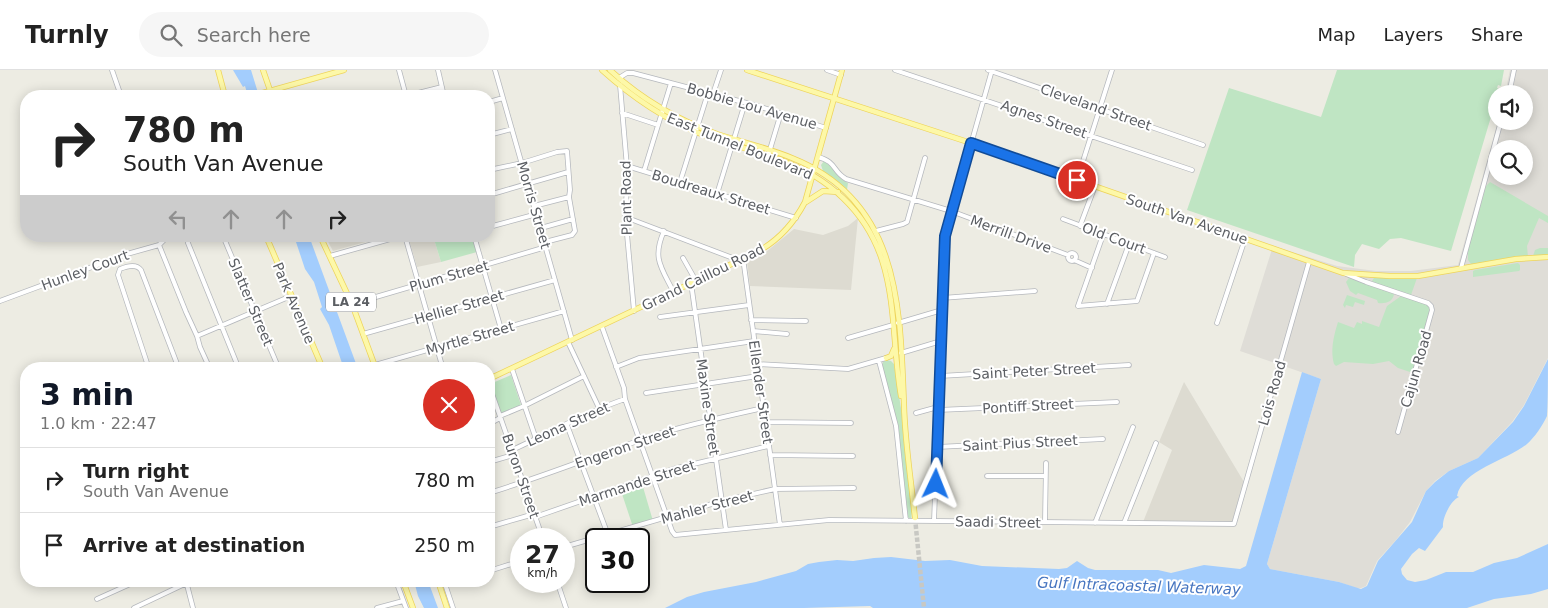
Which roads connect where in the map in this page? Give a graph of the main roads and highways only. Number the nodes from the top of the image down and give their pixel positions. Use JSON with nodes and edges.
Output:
{"nodes":[{"id":1,"x":218,"y":70,"type":"edge"},
{"id":2,"x":263,"y":70,"type":"edge"},
{"id":3,"x":344,"y":70,"type":"edge"},
{"id":4,"x":602,"y":70,"type":"edge"},
{"id":5,"x":610,"y":70,"type":"edge"},
{"id":6,"x":747,"y":70,"type":"edge"},
{"id":7,"x":842,"y":73,"type":"edge"},
{"id":8,"x":223,"y":90,"type":"edge"},
{"id":9,"x":270,"y":90,"type":"edge"},
{"id":10,"x":283,"y":90,"type":"edge"},
{"id":11,"x":835,"y":99,"type":"junction"},
{"id":12,"x":663,"y":112,"type":"junction"},
{"id":13,"x":697,"y":129,"type":"junction"},
{"id":14,"x":769,"y":153,"type":"junction"},
{"id":15,"x":815,"y":169,"type":"junction"},
{"id":16,"x":814,"y":175,"type":"junction"},
{"id":17,"x":839,"y":193,"type":"junction"},
{"id":18,"x":805,"y":202,"type":"junction"},
{"id":19,"x":268,"y":242,"type":"edge"},
{"id":20,"x":323,"y":242,"type":"edge"},
{"id":21,"x":1548,"y":257,"type":"edge"},
{"id":22,"x":896,"y":324,"type":"junction"},
{"id":23,"x":895,"y":345,"type":"junction"},
{"id":24,"x":320,"y":362,"type":"edge"},
{"id":25,"x":374,"y":362,"type":"edge"},
{"id":26,"x":897,"y":366,"type":"junction"},
{"id":27,"x":495,"y":376,"type":"edge"},
{"id":28,"x":904,"y":407,"type":"junction"},
{"id":29,"x":915,"y":518,"type":"tunnel mouth"},
{"id":30,"x":405,"y":587,"type":"edge"},
{"id":31,"x":440,"y":587,"type":"edge"},
{"id":32,"x":413,"y":608,"type":"edge"},
{"id":33,"x":447,"y":608,"type":"edge"}],
"edges":[{"from":1,"to":8,"type":"main road"},
{"from":2,"to":9,"type":"main road"},
{"from":3,"to":10,"type":"main road"},
{"from":4,"to":12,"type":"main road","name":"East Tunnel Boulevard"},
{"from":5,"to":12,"type":"main road","name":"East Tunnel Boulevard"},
{"from":6,"to":11,"type":"main road","name":"South Van Avenue"},
{"from":7,"to":11,"type":"main road","name":"Grand Caillou Road"},
{"from":11,"to":15,"type":"main road","name":"Grand Caillou Road"},
{"from":11,"to":21,"type":"main road","name":"South Van Avenue"},
{"from":12,"to":13,"type":"main road","name":"East Tunnel Boulevard"},
{"from":13,"to":14,"type":"main road","name":"East Tunnel Boulevard"},
{"from":13,"to":14,"type":"main road","name":"East Tunnel Boulevard"},
{"from":14,"to":15,"type":"main road","name":"East Tunnel Boulevard"},
{"from":14,"to":16,"type":"main road","name":"East Tunnel Boulevard"},
{"from":15,"to":16,"type":"main road","name":"Grand Caillou Road"},
{"from":15,"to":22,"type":"main road","name":"East Tunnel Boulevard"},
{"from":16,"to":17,"type":"main road","name":"East Tunnel Boulevard"},
{"from":16,"to":18,"type":"main road","name":"Grand Caillou Road"},
{"from":17,"to":18,"type":"main road"},
{"from":17,"to":22,"type":"main road","name":"East Tunnel Boulevard"},
{"from":18,"to":27,"type":"main road","name":"Grand Caillou Road"},
{"from":19,"to":24,"type":"main road","name":"Park Avenue"},
{"from":20,"to":25,"type":"main road","number":"LA 24"},
{"from":22,"to":23,"type":"main road","name":"East Tunnel Boulevard"},
{"from":22,"to":28,"type":"main road","name":"East Tunnel Boulevard"},
{"from":23,"to":26,"type":"main road","name":"East Tunnel Boulevard"},
{"from":23,"to":26,"type":"main road"},
{"from":26,"to":28,"type":"main road","name":"East Tunnel Boulevard"},
{"from":28,"to":29,"type":"main road","name":"East Tunnel Boulevard"},
{"from":30,"to":32,"type":"main road"},
{"from":31,"to":33,"type":"main road"}]}
